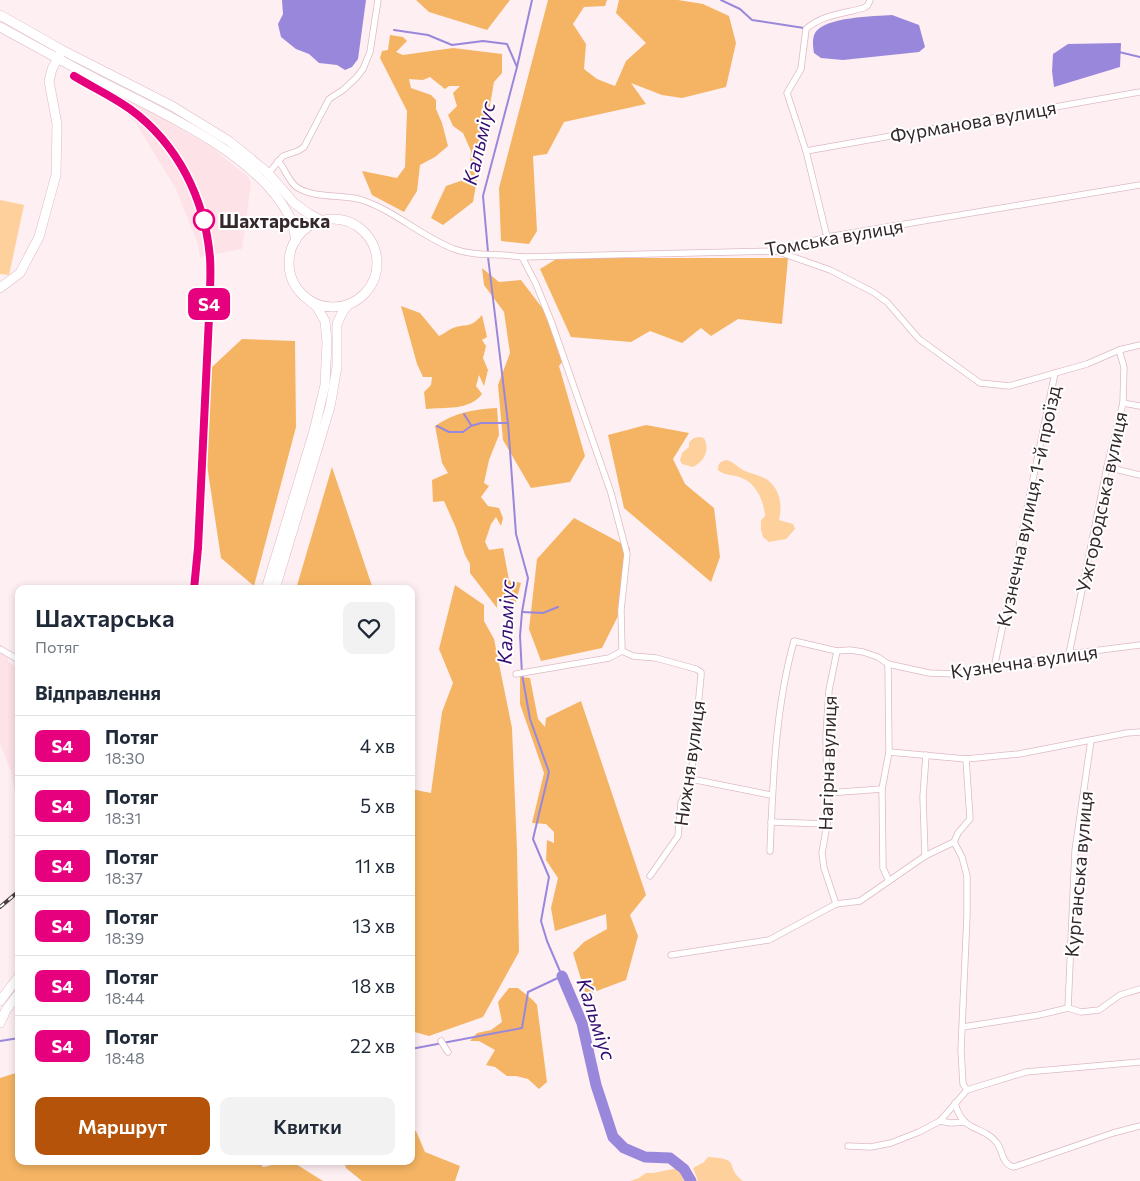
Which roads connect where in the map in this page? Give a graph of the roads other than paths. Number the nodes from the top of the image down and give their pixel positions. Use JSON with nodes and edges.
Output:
{"nodes":[{"id":1,"x":378,"y":0,"type":"edge"},
{"id":2,"x":870,"y":0,"type":"edge"},
{"id":3,"x":0,"y":15,"type":"edge"},
{"id":4,"x":0,"y":27,"type":"edge"},
{"id":5,"x":62,"y":50,"type":"junction"},
{"id":6,"x":57,"y":59,"type":"junction"},
{"id":7,"x":1140,"y":92,"type":"edge"},
{"id":8,"x":806,"y":151,"type":"junction"},
{"id":9,"x":278,"y":161,"type":"junction"},
{"id":10,"x":268,"y":172,"type":"junction"},
{"id":11,"x":262,"y":180,"type":"junction"},
{"id":12,"x":1140,"y":185,"type":"edge"},
{"id":13,"x":322,"y":221,"type":"junction"},
{"id":14,"x":827,"y":237,"type":"junction"},
{"id":15,"x":296,"y":240,"type":"junction"},
{"id":16,"x":776,"y":251,"type":"junction"},
{"id":17,"x":522,"y":257,"type":"junction"},
{"id":18,"x":0,"y":288,"type":"edge"},
{"id":19,"x":304,"y":296,"type":"junction"},
{"id":20,"x":349,"y":304,"type":"junction"},
{"id":21,"x":1140,"y":345,"type":"edge"},
{"id":22,"x":1119,"y":350,"type":"junction"},
{"id":23,"x":1055,"y":373,"type":"junction"},
{"id":24,"x":1123,"y":403,"type":"junction"},
{"id":25,"x":1140,"y":406,"type":"edge"},
{"id":26,"x":1107,"y":467,"type":"junction"},
{"id":27,"x":1140,"y":475,"type":"edge"},
{"id":28,"x":267,"y":585,"type":"edge"},
{"id":29,"x":276,"y":585,"type":"edge"},
{"id":30,"x":1140,"y":644,"type":"edge"},
{"id":31,"x":0,"y":649,"type":"edge"},
{"id":32,"x":622,"y":651,"type":"junction"},
{"id":33,"x":837,"y":651,"type":"junction"},
{"id":34,"x":1070,"y":654,"type":"junction"},
{"id":35,"x":15,"y":658,"type":"edge"},
{"id":36,"x":888,"y":664,"type":"junction"},
{"id":37,"x":994,"y":668,"type":"junction"},
{"id":38,"x":516,"y":674,"type":"dead end"},
{"id":39,"x":1140,"y":732,"type":"edge"},
{"id":40,"x":1092,"y":740,"type":"junction"},
{"id":41,"x":889,"y":752,"type":"junction"},
{"id":42,"x":926,"y":756,"type":"junction"},
{"id":43,"x":966,"y":759,"type":"junction"},
{"id":44,"x":690,"y":779,"type":"junction"},
{"id":45,"x":882,"y":789,"type":"junction"},
{"id":46,"x":827,"y":792,"type":"junction"},
{"id":47,"x":771,"y":795,"type":"junction"},
{"id":48,"x":771,"y":822,"type":"junction"},
{"id":49,"x":826,"y":824,"type":"junction"},
{"id":50,"x":954,"y":842,"type":"junction"},
{"id":51,"x":770,"y":851,"type":"dead end"},
{"id":52,"x":925,"y":856,"type":"junction"},
{"id":53,"x":650,"y":876,"type":"dead end"},
{"id":54,"x":889,"y":881,"type":"junction"},
{"id":55,"x":836,"y":904,"type":"junction"},
{"id":56,"x":671,"y":955,"type":"dead end"},
{"id":57,"x":15,"y":981,"type":"edge"},
{"id":58,"x":1140,"y":989,"type":"edge"},
{"id":59,"x":15,"y":998,"type":"edge"},
{"id":60,"x":0,"y":1001,"type":"edge"},
{"id":61,"x":1068,"y":1008,"type":"junction"},
{"id":62,"x":0,"y":1023,"type":"edge"},
{"id":63,"x":963,"y":1027,"type":"junction"},
{"id":64,"x":441,"y":1041,"type":"dead end"},
{"id":65,"x":448,"y":1052,"type":"dead end"},
{"id":66,"x":1140,"y":1062,"type":"edge"},
{"id":67,"x":967,"y":1090,"type":"junction"},
{"id":68,"x":955,"y":1103,"type":"junction"},
{"id":69,"x":940,"y":1121,"type":"junction"},
{"id":70,"x":965,"y":1122,"type":"junction"},
{"id":71,"x":1140,"y":1126,"type":"edge"},
{"id":72,"x":848,"y":1146,"type":"dead end"}],
"edges":[{"from":1,"to":9,"type":"street"},
{"from":2,"to":8,"type":"street"},
{"from":3,"to":5,"type":"main road"},
{"from":4,"to":6,"type":"main road"},
{"from":5,"to":6,"type":"main road"},
{"from":5,"to":10,"type":"main road"},
{"from":6,"to":11,"type":"main road"},
{"from":6,"to":18,"type":"main road"},
{"from":7,"to":8,"type":"street","name":"Фурманова вулиця"},
{"from":8,"to":14,"type":"street"},
{"from":9,"to":10,"type":"street"},
{"from":9,"to":17,"type":"street","name":"Томська вулиця"},
{"from":10,"to":11,"type":"street"},
{"from":10,"to":13,"type":"main road"},
{"from":11,"to":15,"type":"main road"},
{"from":12,"to":14,"type":"street","name":"Томська вулиця"},
{"from":13,"to":15,"type":"main road"},
{"from":13,"to":20,"type":"main road"},
{"from":14,"to":16,"type":"street","name":"Томська вулиця"},
{"from":15,"to":19,"type":"main road"},
{"from":16,"to":17,"type":"street","name":"Томська вулиця"},
{"from":16,"to":23,"type":"street"},
{"from":17,"to":32,"type":"street"},
{"from":19,"to":20,"type":"main road"},
{"from":19,"to":28,"type":"main road"},
{"from":20,"to":29,"type":"main road"},
{"from":21,"to":22,"type":"street"},
{"from":22,"to":23,"type":"street"},
{"from":22,"to":24,"type":"street","name":"Ужгородська вулиця"},
{"from":23,"to":37,"type":"street","name":"Кузнечна вулиця, 1-й проїзд"},
{"from":24,"to":25,"type":"street"},
{"from":24,"to":26,"type":"street","name":"Ужгородська вулиця"},
{"from":26,"to":27,"type":"street"},
{"from":26,"to":34,"type":"street","name":"Ужгородська вулиця"},
{"from":30,"to":34,"type":"street","name":"Кузнечна вулиця"},
{"from":31,"to":35,"type":"street"},
{"from":32,"to":38,"type":"street"},
{"from":32,"to":44,"type":"street","name":"Нижня вулиця"},
{"from":33,"to":36,"type":"street","name":"Кузнечна вулиця"},
{"from":33,"to":46,"type":"street","name":"Нагірна вулиця"},
{"from":33,"to":47,"type":"street","name":"Кузнечна вулиця"},
{"from":34,"to":37,"type":"street","name":"Кузнечна вулиця"},
{"from":36,"to":37,"type":"street","name":"Кузнечна вулиця"},
{"from":36,"to":41,"type":"street"},
{"from":39,"to":40,"type":"street"},
{"from":40,"to":43,"type":"street"},
{"from":40,"to":61,"type":"street","name":"Курганська вулиця"},
{"from":41,"to":42,"type":"street"},
{"from":41,"to":45,"type":"street"},
{"from":42,"to":43,"type":"street"},
{"from":42,"to":52,"type":"street"},
{"from":43,"to":50,"type":"street"},
{"from":44,"to":47,"type":"street"},
{"from":44,"to":53,"type":"street","name":"Нижня вулиця"},
{"from":45,"to":46,"type":"street"},
{"from":45,"to":54,"type":"street"},
{"from":46,"to":49,"type":"street","name":"Нагірна вулиця"},
{"from":47,"to":48,"type":"street"},
{"from":48,"to":49,"type":"street"},
{"from":48,"to":51,"type":"street"},
{"from":49,"to":55,"type":"street","name":"Нагірна вулиця"},
{"from":50,"to":52,"type":"street"},
{"from":50,"to":63,"type":"street"},
{"from":52,"to":54,"type":"street"},
{"from":54,"to":55,"type":"street"},
{"from":55,"to":56,"type":"street"},
{"from":57,"to":60,"type":"main road"},
{"from":58,"to":61,"type":"street"},
{"from":59,"to":62,"type":"main road"},
{"from":61,"to":63,"type":"street"},
{"from":63,"to":67,"type":"street"},
{"from":64,"to":65,"type":"street"},
{"from":66,"to":67,"type":"street"},
{"from":67,"to":68,"type":"street"},
{"from":68,"to":69,"type":"street"},
{"from":68,"to":70,"type":"street"},
{"from":69,"to":70,"type":"street"},
{"from":69,"to":72,"type":"street"},
{"from":70,"to":71,"type":"street"}]}
